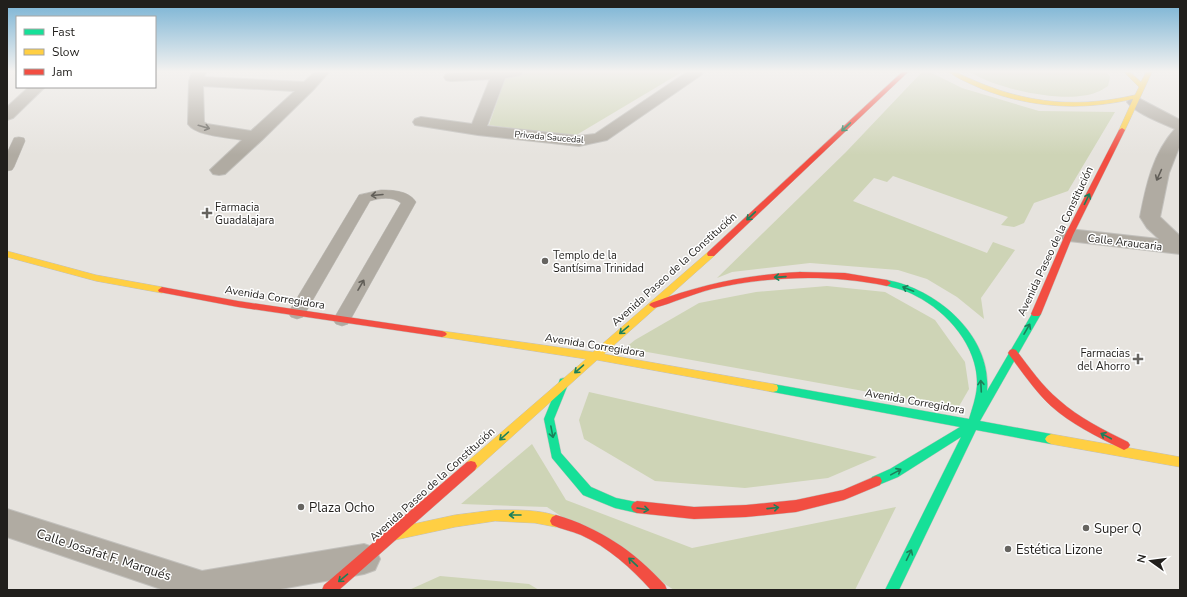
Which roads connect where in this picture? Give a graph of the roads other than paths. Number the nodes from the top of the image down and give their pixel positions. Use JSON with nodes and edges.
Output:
{"nodes":[{"id":1,"x":1137,"y":99,"type":"edge"},
{"id":2,"x":24,"y":100,"type":"edge"},
{"id":3,"x":197,"y":100,"type":"edge"},
{"id":4,"x":295,"y":100,"type":"edge"},
{"id":5,"x":489,"y":100,"type":"edge"},
{"id":6,"x":655,"y":100,"type":"edge"},
{"id":7,"x":875,"y":100,"type":"edge"},
{"id":8,"x":1027,"y":100,"type":"edge"},
{"id":9,"x":1132,"y":100,"type":"edge"},
{"id":10,"x":1138,"y":100,"type":"edge"},
{"id":11,"x":7,"y":115,"type":"edge"},
{"id":12,"x":421,"y":122,"type":"dead end"},
{"id":13,"x":478,"y":130,"type":"junction"},
{"id":14,"x":1178,"y":133,"type":"edge"},
{"id":15,"x":256,"y":137,"type":"junction"},
{"id":16,"x":19,"y":141,"type":"dead end"},
{"id":17,"x":7,"y":167,"type":"edge"},
{"id":18,"x":219,"y":170,"type":"dead end"},
{"id":19,"x":1069,"y":235,"type":"junction"},
{"id":20,"x":1180,"y":248,"type":"edge"},
{"id":21,"x":7,"y":254,"type":"edge"},
{"id":22,"x":654,"y":305,"type":"junction"},
{"id":23,"x":297,"y":313,"type":"junction"},
{"id":24,"x":342,"y":320,"type":"junction"},
{"id":25,"x":1013,"y":353,"type":"junction"},
{"id":26,"x":594,"y":356,"type":"junction"},
{"id":27,"x":564,"y":382,"type":"junction"},
{"id":28,"x":973,"y":424,"type":"junction"},
{"id":29,"x":1141,"y":454,"type":"junction"},
{"id":30,"x":1180,"y":462,"type":"edge"},
{"id":31,"x":7,"y":522,"type":"edge"},
{"id":32,"x":394,"y":534,"type":"junction"},
{"id":33,"x":366,"y":559,"type":"junction"},
{"id":34,"x":201,"y":588,"type":"edge"},
{"id":35,"x":329,"y":590,"type":"edge"},
{"id":36,"x":660,"y":590,"type":"edge"},
{"id":37,"x":892,"y":590,"type":"edge"}],
"edges":[{"from":19,"to":1,"type":"street","name":"Avenida Paseo de la Constitución","one_way":true},
{"from":2,"to":11,"type":"street"},
{"from":3,"to":15,"type":"street","one_way":true},
{"from":4,"to":15,"type":"street"},
{"from":5,"to":13,"type":"street"},
{"from":6,"to":13,"type":"street","name":"Privada Saucedal"},
{"from":7,"to":22,"type":"street","name":"Avenida Paseo de la Constitución","one_way":true},
{"from":8,"to":9,"type":"street"},
{"from":10,"to":14,"type":"street"},
{"from":12,"to":13,"type":"street","name":"Privada Saucedal"},
{"from":14,"to":20,"type":"street","one_way":true},
{"from":15,"to":18,"type":"street"},
{"from":16,"to":17,"type":"lane"},
{"from":19,"to":20,"type":"street","name":"Calle Araucaria"},
{"from":25,"to":19,"type":"street","name":"Avenida Paseo de la Constitución","one_way":true},
{"from":21,"to":23,"type":"street","name":"Avenida Corregidora"},
{"from":22,"to":26,"type":"street","name":"Avenida Paseo de la Constitución","one_way":true},
{"from":28,"to":22,"type":"street","one_way":true},
{"from":23,"to":24,"type":"street","name":"Avenida Corregidora"},
{"from":24,"to":23,"type":"lane","one_way":true},
{"from":24,"to":26,"type":"street","name":"Avenida Corregidora"},
{"from":25,"to":28,"type":"street","name":"Avenida Paseo de la Constitución"},
{"from":29,"to":25,"type":"street","one_way":true},
{"from":26,"to":27,"type":"street","name":"Avenida Paseo de la Constitución","one_way":true},
{"from":26,"to":28,"type":"street","name":"Avenida Corregidora"},
{"from":27,"to":28,"type":"street","one_way":true},
{"from":27,"to":32,"type":"street","name":"Avenida Paseo de la Constitución","one_way":true},
{"from":28,"to":29,"type":"street","name":"Avenida Corregidora"},
{"from":37,"to":28,"type":"street","name":"Avenida Paseo de la Constitución","one_way":true},
{"from":29,"to":30,"type":"street","name":"Avenida Corregidora"},
{"from":31,"to":34,"type":"street","name":"Calle Josafat F. Marqués"},
{"from":32,"to":33,"type":"street","name":"Avenida Paseo de la Constitución"},
{"from":36,"to":32,"type":"street","one_way":true},
{"from":33,"to":34,"type":"street","name":"Calle Josafat F. Marqués"},
{"from":33,"to":35,"type":"street","name":"Avenida Paseo de la Constitución","one_way":true}]}
